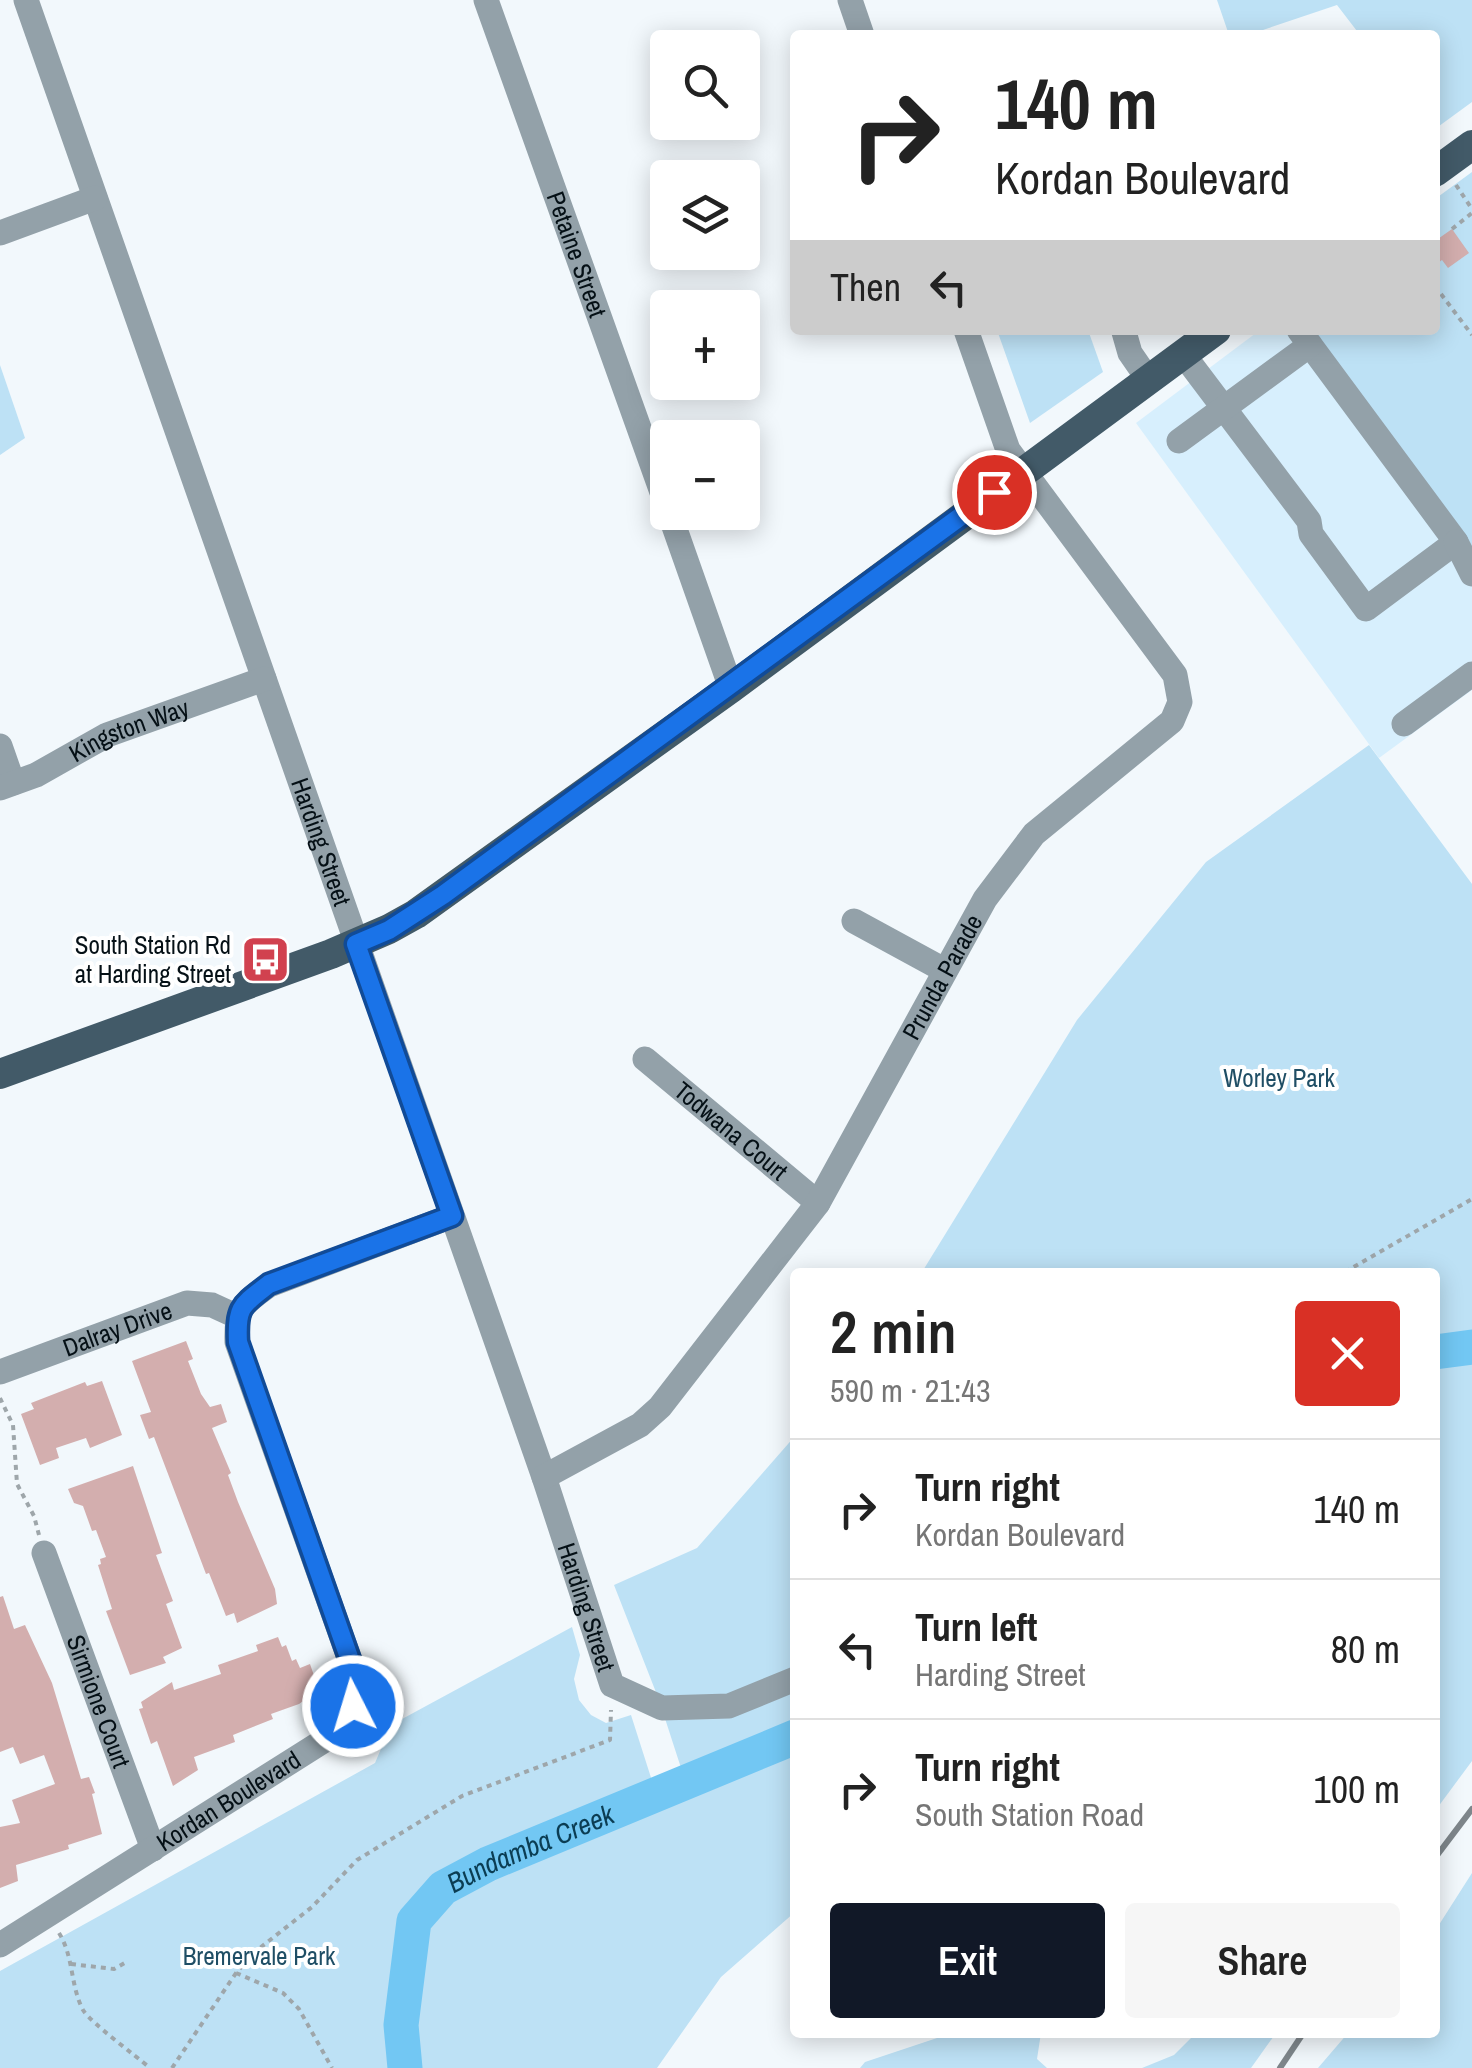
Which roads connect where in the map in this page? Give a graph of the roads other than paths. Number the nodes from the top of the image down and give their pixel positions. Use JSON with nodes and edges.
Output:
{"nodes":[{"id":1,"x":26,"y":0,"type":"edge"},
{"id":2,"x":486,"y":0,"type":"edge"},
{"id":3,"x":850,"y":0,"type":"edge"},
{"id":4,"x":860,"y":30,"type":"edge"},
{"id":5,"x":1472,"y":145,"type":"edge"},
{"id":6,"x":1449,"y":176,"type":"edge"},
{"id":7,"x":95,"y":198,"type":"junction"},
{"id":8,"x":0,"y":233,"type":"edge"},
{"id":9,"x":968,"y":335,"type":"edge"},
{"id":10,"x":1125,"y":335,"type":"edge"},
{"id":11,"x":1209,"y":335,"type":"edge"},
{"id":12,"x":1305,"y":337,"type":"edge"},
{"id":13,"x":1183,"y":354,"type":"junction"},
{"id":14,"x":1148,"y":379,"type":"junction"},
{"id":15,"x":1224,"y":408,"type":"junction"},
{"id":16,"x":1179,"y":441,"type":"dead end"},
{"id":17,"x":650,"y":460,"type":"edge"},
{"id":18,"x":1023,"y":471,"type":"junction"},
{"id":19,"x":675,"y":530,"type":"edge"},
{"id":20,"x":1456,"y":542,"type":"junction"},
{"id":21,"x":1472,"y":574,"type":"edge"},
{"id":22,"x":1472,"y":674,"type":"edge"},
{"id":23,"x":264,"y":679,"type":"junction"},
{"id":24,"x":731,"y":688,"type":"junction"},
{"id":25,"x":1404,"y":724,"type":"dead end"},
{"id":26,"x":0,"y":746,"type":"edge"},
{"id":27,"x":7,"y":785,"type":"edge"},
{"id":28,"x":854,"y":921,"type":"dead end"},
{"id":29,"x":356,"y":944,"type":"junction"},
{"id":30,"x":944,"y":970,"type":"junction"},
{"id":31,"x":645,"y":1059,"type":"dead end"},
{"id":32,"x":0,"y":1074,"type":"edge"},
{"id":33,"x":818,"y":1204,"type":"junction"},
{"id":34,"x":452,"y":1216,"type":"junction"},
{"id":35,"x":236,"y":1316,"type":"junction"},
{"id":36,"x":0,"y":1372,"type":"edge"},
{"id":37,"x":544,"y":1477,"type":"junction"},
{"id":38,"x":44,"y":1552,"type":"road end"},
{"id":39,"x":790,"y":1681,"type":"edge"},
{"id":40,"x":153,"y":1849,"type":"junction"},
{"id":41,"x":0,"y":1945,"type":"edge"}],
"edges":[{"from":1,"to":7,"type":"street","name":"Harding Street"},
{"from":2,"to":17,"type":"street","name":"Petaine Street"},
{"from":3,"to":4,"type":"street"},
{"from":5,"to":6,"type":"main road"},
{"from":7,"to":8,"type":"street"},
{"from":7,"to":23,"type":"street","name":"Harding Street"},
{"from":9,"to":18,"type":"street","name":"Prunda Parade"},
{"from":10,"to":14,"type":"street"},
{"from":11,"to":13,"type":"main road"},
{"from":12,"to":15,"type":"street"},
{"from":12,"to":20,"type":"street"},
{"from":13,"to":14,"type":"main road"},
{"from":13,"to":15,"type":"street"},
{"from":14,"to":18,"type":"main road"},
{"from":15,"to":16,"type":"street"},
{"from":15,"to":20,"type":"street"},
{"from":18,"to":24,"type":"main road"},
{"from":18,"to":30,"type":"street","name":"Prunda Parade"},
{"from":19,"to":24,"type":"street","name":"Petaine Street"},
{"from":20,"to":21,"type":"street"},
{"from":22,"to":25,"type":"street"},
{"from":23,"to":27,"type":"street","name":"Kingston Way"},
{"from":23,"to":29,"type":"street","name":"Harding Street"},
{"from":24,"to":29,"type":"main road"},
{"from":26,"to":27,"type":"street"},
{"from":28,"to":30,"type":"street"},
{"from":29,"to":32,"type":"main road"},
{"from":29,"to":34,"type":"street","name":"Harding Street"},
{"from":30,"to":33,"type":"street","name":"Prunda Parade"},
{"from":31,"to":33,"type":"street","name":"Todwana Court"},
{"from":33,"to":37,"type":"street","name":"Prunda Parade"},
{"from":34,"to":35,"type":"street"},
{"from":34,"to":37,"type":"street","name":"Harding Street"},
{"from":35,"to":36,"type":"street","name":"Dalray Drive"},
{"from":35,"to":40,"type":"street","name":"Kordan Boulevard"},
{"from":37,"to":39,"type":"street","name":"Harding Street"},
{"from":38,"to":40,"type":"street","name":"Sirmione Court"},
{"from":40,"to":41,"type":"street","name":"Kordan Boulevard"}]}
